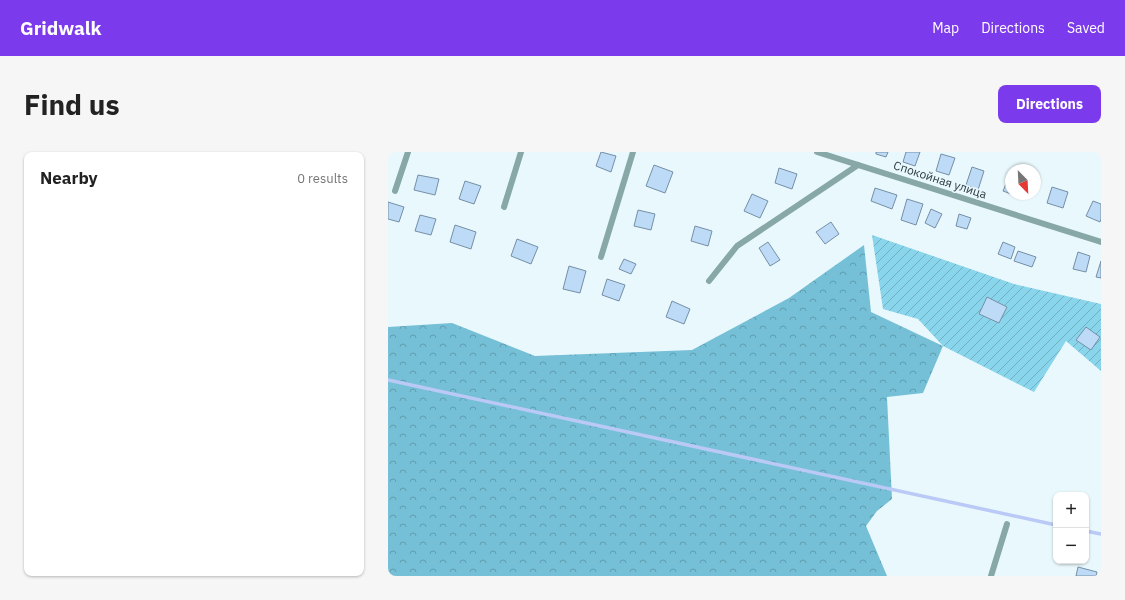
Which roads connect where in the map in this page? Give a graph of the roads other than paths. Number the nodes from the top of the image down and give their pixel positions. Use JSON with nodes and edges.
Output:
{"nodes":[{"id":1,"x":408,"y":152,"type":"edge"},
{"id":2,"x":521,"y":152,"type":"edge"},
{"id":3,"x":632,"y":152,"type":"edge"},
{"id":4,"x":817,"y":152,"type":"edge"},
{"id":5,"x":858,"y":165,"type":"junction"},
{"id":6,"x":395,"y":191,"type":"dead end"},
{"id":7,"x":504,"y":207,"type":"dead end"},
{"id":8,"x":1101,"y":242,"type":"edge"},
{"id":9,"x":601,"y":257,"type":"dead end"},
{"id":10,"x":709,"y":282,"type":"dead end"},
{"id":11,"x":1007,"y":524,"type":"dead end"},
{"id":12,"x":990,"y":576,"type":"edge"}],
"edges":[{"from":1,"to":6,"type":"lane"},
{"from":2,"to":7,"type":"lane"},
{"from":3,"to":9,"type":"lane"},
{"from":4,"to":5,"type":"lane","name":"Спокойная улица"},
{"from":5,"to":8,"type":"lane","name":"Спокойная улица"},
{"from":5,"to":10,"type":"lane"},
{"from":11,"to":12,"type":"lane"}]}
